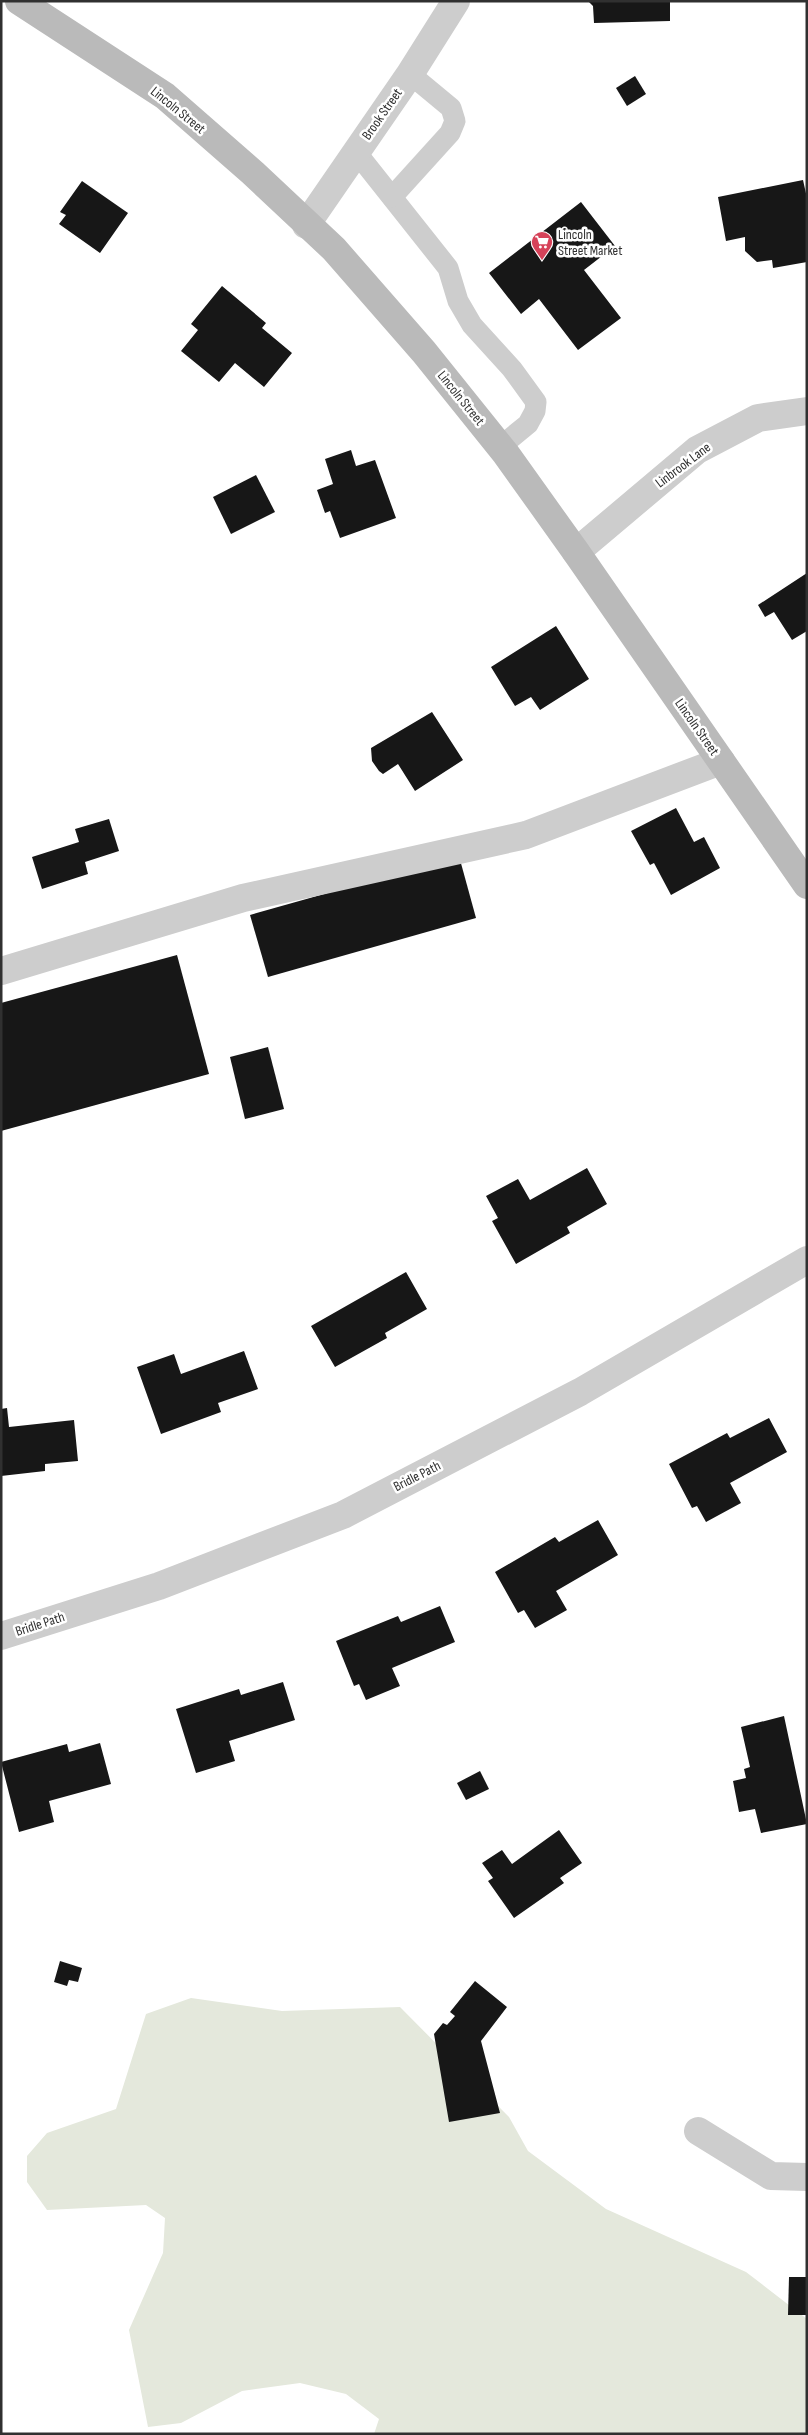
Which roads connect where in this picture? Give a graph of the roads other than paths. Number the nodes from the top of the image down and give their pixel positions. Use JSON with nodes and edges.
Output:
{"nodes":[{"id":1,"x":19,"y":1,"type":"edge"},
{"id":2,"x":456,"y":1,"type":"edge"},
{"id":3,"x":410,"y":74,"type":"junction"},
{"id":4,"x":356,"y":152,"type":"junction"},
{"id":5,"x":392,"y":197,"type":"junction"},
{"id":6,"x":306,"y":225,"type":"junction"},
{"id":7,"x":807,"y":411,"type":"edge"},
{"id":8,"x":500,"y":447,"type":"junction"},
{"id":9,"x":576,"y":552,"type":"junction"},
{"id":10,"x":721,"y":761,"type":"junction"},
{"id":11,"x":807,"y":885,"type":"edge"},
{"id":12,"x":1,"y":971,"type":"edge"},
{"id":13,"x":807,"y":1260,"type":"edge"},
{"id":14,"x":1,"y":1636,"type":"edge"},
{"id":15,"x":698,"y":2131,"type":"dead end"},
{"id":16,"x":807,"y":2177,"type":"edge"}],
"edges":[{"from":1,"to":6,"type":"main road","name":"Lincoln Street"},
{"from":2,"to":3,"type":"street","name":"Brook Street"},
{"from":3,"to":4,"type":"street","name":"Brook Street"},
{"from":3,"to":5,"type":"lane"},
{"from":4,"to":5,"type":"lane"},
{"from":4,"to":6,"type":"street","name":"Brook Street"},
{"from":5,"to":8,"type":"lane"},
{"from":6,"to":8,"type":"main road","name":"Lincoln Street"},
{"from":7,"to":9,"type":"street","name":"Linbrook Lane"},
{"from":8,"to":9,"type":"main road","name":"Lincoln Street"},
{"from":9,"to":10,"type":"main road","name":"Lincoln Street"},
{"from":10,"to":11,"type":"main road","name":"Lincoln Street"},
{"from":10,"to":12,"type":"street"},
{"from":13,"to":14,"type":"street","name":"Bridle Path"},
{"from":15,"to":16,"type":"street"}]}
